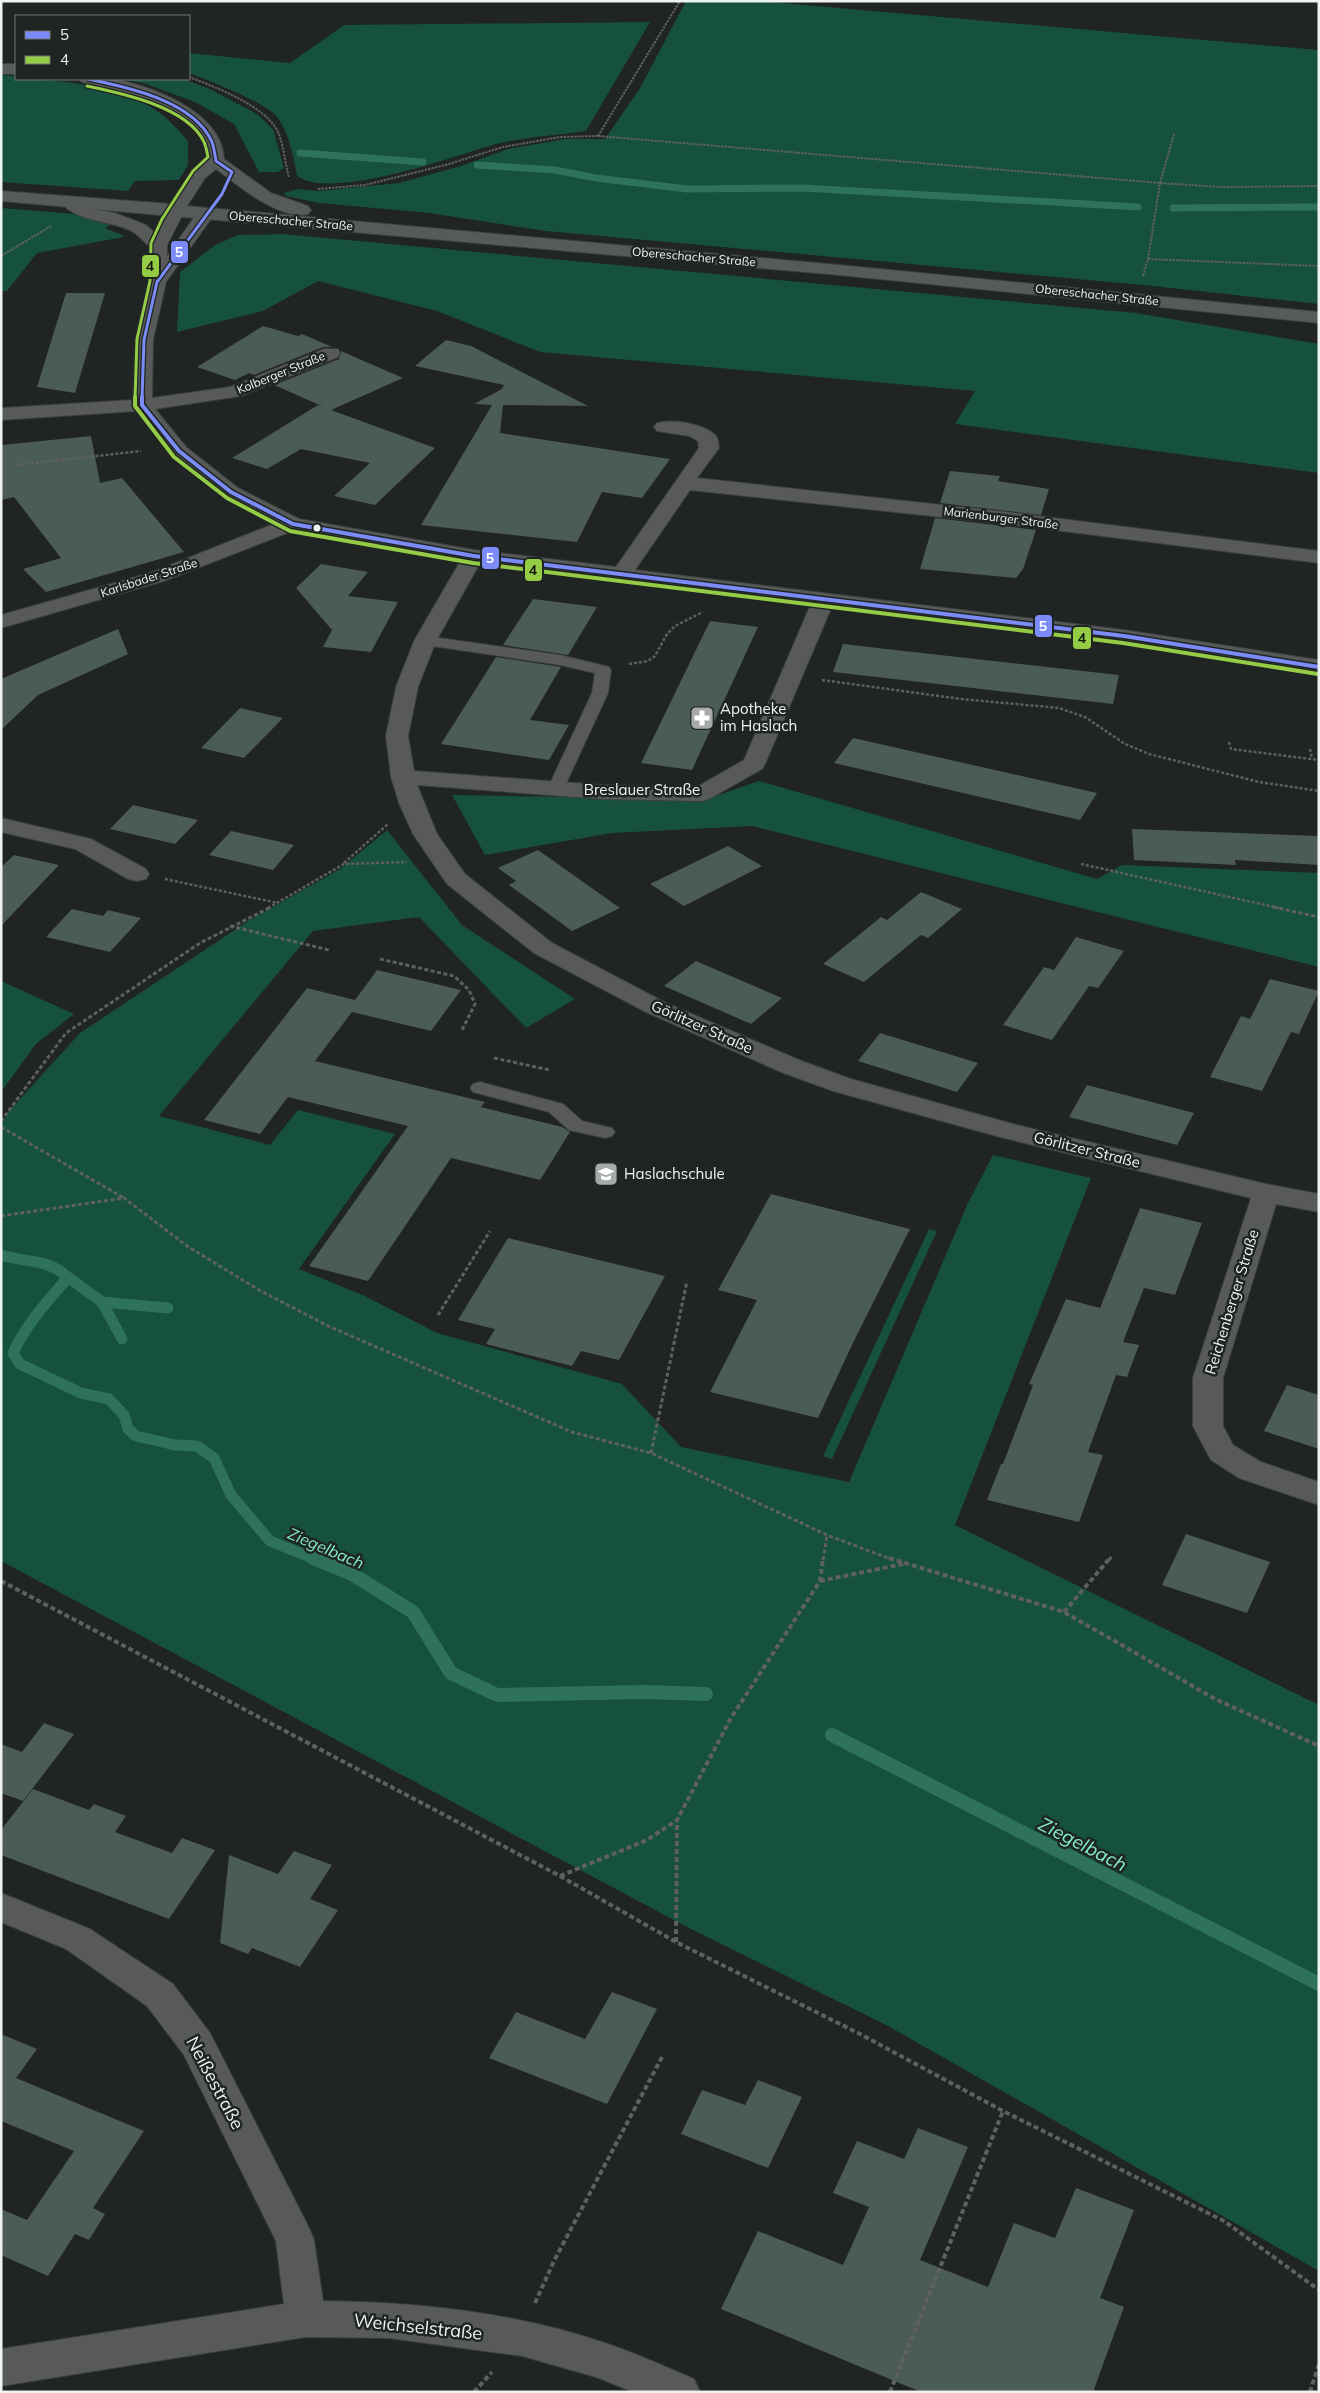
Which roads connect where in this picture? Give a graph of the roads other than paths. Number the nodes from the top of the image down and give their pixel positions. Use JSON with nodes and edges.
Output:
{"nodes":[{"id":1,"x":1,"y":69,"type":"edge"},
{"id":2,"x":15,"y":69,"type":"edge"},
{"id":3,"x":92,"y":80,"type":"edge"},
{"id":4,"x":216,"y":161,"type":"junction"},
{"id":5,"x":232,"y":172,"type":"junction"},
{"id":6,"x":1,"y":196,"type":"edge"},
{"id":7,"x":69,"y":201,"type":"junction"},
{"id":8,"x":176,"y":210,"type":"junction"},
{"id":9,"x":206,"y":213,"type":"junction"},
{"id":10,"x":334,"y":224,"type":"junction"},
{"id":11,"x":158,"y":245,"type":"junction"},
{"id":12,"x":157,"y":282,"type":"junction"},
{"id":13,"x":1319,"y":318,"type":"edge"},
{"id":14,"x":331,"y":353,"type":"dead end"},
{"id":15,"x":142,"y":405,"type":"junction"},
{"id":16,"x":1,"y":414,"type":"edge"},
{"id":17,"x":664,"y":427,"type":"dead end"},
{"id":18,"x":684,"y":482,"type":"junction"},
{"id":19,"x":293,"y":524,"type":"junction"},
{"id":20,"x":474,"y":556,"type":"junction"},
{"id":21,"x":1319,"y":557,"type":"edge"},
{"id":22,"x":621,"y":575,"type":"junction"},
{"id":23,"x":824,"y":598,"type":"junction"},
{"id":24,"x":1,"y":622,"type":"edge"},
{"id":25,"x":425,"y":641,"type":"junction"},
{"id":26,"x":1319,"y":668,"type":"edge"},
{"id":27,"x":403,"y":777,"type":"junction"},
{"id":28,"x":556,"y":788,"type":"junction"},
{"id":29,"x":1,"y":826,"type":"edge"},
{"id":30,"x":137,"y":874,"type":"road end"},
{"id":31,"x":480,"y":1088,"type":"dead end"},
{"id":32,"x":604,"y":1132,"type":"dead end"},
{"id":33,"x":1266,"y":1193,"type":"junction"},
{"id":34,"x":1319,"y":1203,"type":"edge"},
{"id":35,"x":1319,"y":1494,"type":"edge"},
{"id":36,"x":1,"y":1907,"type":"edge"},
{"id":37,"x":306,"y":2319,"type":"junction"},
{"id":38,"x":1,"y":2368,"type":"edge"},
{"id":39,"x":680,"y":2392,"type":"edge"}],
"edges":[{"from":1,"to":2,"type":"main road"},
{"from":3,"to":4,"type":"main road"},
{"from":4,"to":5,"type":"main road"},
{"from":4,"to":8,"type":"main road"},
{"from":5,"to":9,"type":"main road"},
{"from":5,"to":10,"type":"main road"},
{"from":6,"to":7,"type":"main road","name":"Obereschacher Straße"},
{"from":7,"to":8,"type":"main road","name":"Obereschacher Straße"},
{"from":7,"to":11,"type":"street","name":"Obereschacher Straße"},
{"from":8,"to":9,"type":"main road","name":"Obereschacher Straße"},
{"from":8,"to":11,"type":"street"},
{"from":9,"to":10,"type":"main road","name":"Obereschacher Straße"},
{"from":9,"to":12,"type":"street"},
{"from":10,"to":13,"type":"main road","name":"Obereschacher Straße"},
{"from":11,"to":12,"type":"street"},
{"from":12,"to":15,"type":"street"},
{"from":14,"to":15,"type":"street","name":"Kolberger Straße"},
{"from":15,"to":16,"type":"street"},
{"from":15,"to":19,"type":"street"},
{"from":17,"to":18,"type":"street"},
{"from":18,"to":21,"type":"street","name":"Marienburger Straße"},
{"from":18,"to":22,"type":"street"},
{"from":19,"to":20,"type":"street"},
{"from":19,"to":24,"type":"street","name":"Karlsbader Straße"},
{"from":20,"to":22,"type":"street"},
{"from":20,"to":25,"type":"street","name":"Görlitzer Straße"},
{"from":22,"to":23,"type":"street"},
{"from":23,"to":26,"type":"street"},
{"from":23,"to":28,"type":"street","name":"Breslauer Straße"},
{"from":25,"to":27,"type":"street","name":"Görlitzer Straße"},
{"from":25,"to":28,"type":"lane"},
{"from":27,"to":28,"type":"street","name":"Breslauer Straße"},
{"from":27,"to":33,"type":"street","name":"Görlitzer Straße"},
{"from":29,"to":30,"type":"street"},
{"from":31,"to":32,"type":"lane"},
{"from":33,"to":34,"type":"street","name":"Görlitzer Straße"},
{"from":33,"to":35,"type":"street","name":"Reichenberger Straße"},
{"from":36,"to":37,"type":"street","name":"Neißestraße"},
{"from":37,"to":38,"type":"street","name":"Weichselstraße"},
{"from":37,"to":39,"type":"street","name":"Weichselstraße"}]}
